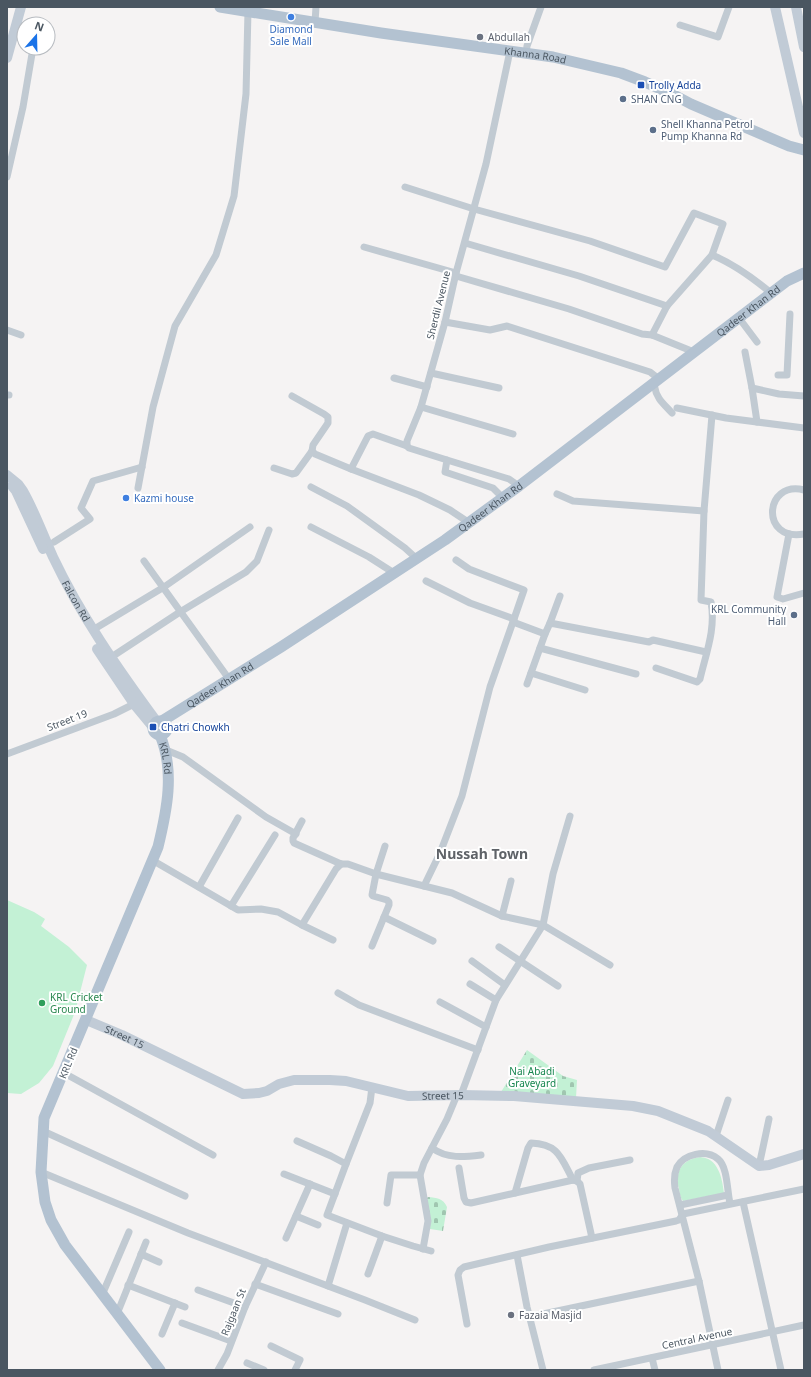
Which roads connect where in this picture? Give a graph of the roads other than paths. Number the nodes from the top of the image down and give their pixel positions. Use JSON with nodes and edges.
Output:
{"nodes":[{"id":1,"x":21,"y":7,"type":"edge"},
{"id":2,"x":220,"y":7,"type":"edge"},
{"id":3,"x":316,"y":7,"type":"edge"},
{"id":4,"x":540,"y":7,"type":"edge"},
{"id":5,"x":729,"y":7,"type":"edge"},
{"id":6,"x":775,"y":7,"type":"edge"},
{"id":7,"x":796,"y":7,"type":"edge"},
{"id":8,"x":248,"y":12,"type":"junction"},
{"id":9,"x":315,"y":22,"type":"junction"},
{"id":10,"x":680,"y":26,"type":"dead end"},
{"id":11,"x":804,"y":46,"type":"edge"},
{"id":12,"x":510,"y":51,"type":"junction"},
{"id":13,"x":526,"y":53,"type":"junction"},
{"id":14,"x":32,"y":56,"type":"edge"},
{"id":15,"x":7,"y":58,"type":"edge"},
{"id":16,"x":804,"y":133,"type":"edge"},
{"id":17,"x":789,"y":146,"type":"junction"},
{"id":18,"x":804,"y":150,"type":"edge"},
{"id":19,"x":804,"y":156,"type":"edge"},
{"id":20,"x":7,"y":177,"type":"edge"},
{"id":21,"x":406,"y":187,"type":"dead end"},
{"id":22,"x":474,"y":209,"type":"junction"},
{"id":23,"x":465,"y":243,"type":"junction"},
{"id":24,"x":364,"y":247,"type":"dead end"},
{"id":25,"x":712,"y":255,"type":"junction"},
{"id":26,"x":804,"y":272,"type":"edge"},
{"id":27,"x":456,"y":275,"type":"junction"},
{"id":28,"x":804,"y":279,"type":"edge"},
{"id":29,"x":771,"y":293,"type":"junction"},
{"id":30,"x":666,"y":306,"type":"junction"},
{"id":31,"x":790,"y":314,"type":"dead end"},
{"id":32,"x":445,"y":322,"type":"junction"},
{"id":33,"x":742,"y":322,"type":"junction"},
{"id":34,"x":7,"y":330,"type":"edge"},
{"id":35,"x":21,"y":335,"type":"dead end"},
{"id":36,"x":652,"y":335,"type":"junction"},
{"id":37,"x":756,"y":342,"type":"dead end"},
{"id":38,"x":694,"y":352,"type":"junction"},
{"id":39,"x":745,"y":352,"type":"dead end"},
{"id":40,"x":431,"y":373,"type":"junction"},
{"id":41,"x":778,"y":374,"type":"dead end"},
{"id":42,"x":394,"y":378,"type":"dead end"},
{"id":43,"x":657,"y":383,"type":"junction"},
{"id":44,"x":427,"y":387,"type":"junction"},
{"id":45,"x":500,"y":388,"type":"dead end"},
{"id":46,"x":752,"y":388,"type":"junction"},
{"id":47,"x":292,"y":396,"type":"dead end"},
{"id":48,"x":804,"y":396,"type":"edge"},
{"id":49,"x":421,"y":407,"type":"junction"},
{"id":50,"x":712,"y":415,"type":"junction"},
{"id":51,"x":757,"y":422,"type":"junction"},
{"id":52,"x":804,"y":428,"type":"edge"},
{"id":53,"x":513,"y":434,"type":"dead end"},
{"id":54,"x":407,"y":446,"type":"junction"},
{"id":55,"x":312,"y":451,"type":"junction"},
{"id":56,"x":447,"y":460,"type":"junction"},
{"id":57,"x":142,"y":467,"type":"junction"},
{"id":58,"x":274,"y":468,"type":"dead end"},
{"id":59,"x":351,"y":469,"type":"junction"},
{"id":60,"x":7,"y":475,"type":"edge"},
{"id":61,"x":7,"y":482,"type":"edge"},
{"id":62,"x":518,"y":486,"type":"junction"},
{"id":63,"x":311,"y":487,"type":"dead end"},
{"id":64,"x":138,"y":488,"type":"dead end"},
{"id":65,"x":804,"y":490,"type":"edge"},
{"id":66,"x":556,"y":494,"type":"dead end"},
{"id":67,"x":502,"y":497,"type":"junction"},
{"id":68,"x":704,"y":511,"type":"junction"},
{"id":69,"x":468,"y":522,"type":"junction"},
{"id":70,"x":250,"y":527,"type":"dead end"},
{"id":71,"x":310,"y":527,"type":"dead end"},
{"id":72,"x":269,"y":530,"type":"dead end"},
{"id":73,"x":789,"y":534,"type":"junction"},
{"id":74,"x":804,"y":534,"type":"edge"},
{"id":75,"x":54,"y":542,"type":"dead end"},
{"id":76,"x":417,"y":558,"type":"junction"},
{"id":77,"x":456,"y":560,"type":"dead end"},
{"id":78,"x":144,"y":561,"type":"dead end"},
{"id":79,"x":394,"y":573,"type":"junction"},
{"id":80,"x":426,"y":581,"type":"dead end"},
{"id":81,"x":164,"y":587,"type":"junction"},
{"id":82,"x":804,"y":593,"type":"edge"},
{"id":83,"x":560,"y":596,"type":"dead end"},
{"id":84,"x":180,"y":612,"type":"junction"},
{"id":85,"x":513,"y":620,"type":"junction"},
{"id":86,"x":550,"y":622,"type":"junction"},
{"id":87,"x":96,"y":628,"type":"dead end"},
{"id":88,"x":545,"y":634,"type":"junction"},
{"id":89,"x":540,"y":648,"type":"junction"},
{"id":90,"x":706,"y":652,"type":"junction"},
{"id":91,"x":113,"y":656,"type":"dead end"},
{"id":92,"x":656,"y":668,"type":"dead end"},
{"id":93,"x":531,"y":673,"type":"junction"},
{"id":94,"x":636,"y":674,"type":"dead end"},
{"id":95,"x":229,"y":679,"type":"junction"},
{"id":96,"x":527,"y":684,"type":"dead end"},
{"id":97,"x":585,"y":690,"type":"dead end"},
{"id":98,"x":134,"y":704,"type":"junction"},
{"id":99,"x":159,"y":726,"type":"junction"},
{"id":100,"x":166,"y":750,"type":"junction"},
{"id":101,"x":7,"y":754,"type":"edge"},
{"id":102,"x":570,"y":816,"type":"dead end"},
{"id":103,"x":238,"y":818,"type":"dead end"},
{"id":104,"x":302,"y":821,"type":"dead end"},
{"id":105,"x":296,"y":834,"type":"junction"},
{"id":106,"x":275,"y":835,"type":"dead end"},
{"id":107,"x":385,"y":846,"type":"dead end"},
{"id":108,"x":152,"y":860,"type":"junction"},
{"id":109,"x":341,"y":864,"type":"junction"},
{"id":110,"x":376,"y":874,"type":"junction"},
{"id":111,"x":511,"y":881,"type":"dead end"},
{"id":112,"x":424,"y":886,"type":"junction"},
{"id":113,"x":199,"y":887,"type":"junction"},
{"id":114,"x":232,"y":906,"type":"junction"},
{"id":115,"x":502,"y":916,"type":"junction"},
{"id":116,"x":384,"y":917,"type":"junction"},
{"id":117,"x":302,"y":925,"type":"junction"},
{"id":118,"x":543,"y":925,"type":"junction"},
{"id":119,"x":333,"y":940,"type":"dead end"},
{"id":120,"x":434,"y":941,"type":"dead end"},
{"id":121,"x":372,"y":946,"type":"dead end"},
{"id":122,"x":499,"y":947,"type":"dead end"},
{"id":123,"x":521,"y":960,"type":"junction"},
{"id":124,"x":472,"y":961,"type":"dead end"},
{"id":125,"x":610,"y":965,"type":"dead end"},
{"id":126,"x":470,"y":984,"type":"dead end"},
{"id":127,"x":505,"y":985,"type":"junction"},
{"id":128,"x":558,"y":986,"type":"dead end"},
{"id":129,"x":338,"y":993,"type":"dead end"},
{"id":130,"x":496,"y":1000,"type":"junction"},
{"id":131,"x":440,"y":1002,"type":"dead end"},
{"id":132,"x":86,"y":1020,"type":"junction"},
{"id":133,"x":486,"y":1027,"type":"junction"},
{"id":134,"x":478,"y":1050,"type":"junction"},
{"id":135,"x":64,"y":1073,"type":"junction"},
{"id":136,"x":372,"y":1087,"type":"junction"},
{"id":137,"x":459,"y":1095,"type":"junction"},
{"id":138,"x":728,"y":1100,"type":"dead end"},
{"id":139,"x":769,"y":1119,"type":"dead end"},
{"id":140,"x":43,"y":1131,"type":"junction"},
{"id":141,"x":716,"y":1136,"type":"junction"},
{"id":142,"x":297,"y":1141,"type":"dead end"},
{"id":143,"x":432,"y":1148,"type":"junction"},
{"id":144,"x":804,"y":1154,"type":"edge"},
{"id":145,"x":213,"y":1155,"type":"dead end"},
{"id":146,"x":481,"y":1155,"type":"dead end"},
{"id":147,"x":630,"y":1160,"type":"dead end"},
{"id":148,"x":346,"y":1164,"type":"junction"},
{"id":149,"x":759,"y":1166,"type":"junction"},
{"id":150,"x":459,"y":1168,"type":"dead end"},
{"id":151,"x":42,"y":1172,"type":"junction"},
{"id":152,"x":284,"y":1174,"type":"dead end"},
{"id":153,"x":420,"y":1175,"type":"junction"},
{"id":154,"x":575,"y":1181,"type":"junction"},
{"id":155,"x":310,"y":1184,"type":"junction"},
{"id":156,"x":804,"y":1189,"type":"edge"},
{"id":157,"x":515,"y":1193,"type":"junction"},
{"id":158,"x":335,"y":1194,"type":"junction"},
{"id":159,"x":728,"y":1194,"type":"junction"},
{"id":160,"x":185,"y":1196,"type":"dead end"},
{"id":161,"x":743,"y":1202,"type":"junction"},
{"id":162,"x":387,"y":1203,"type":"dead end"},
{"id":163,"x":730,"y":1204,"type":"junction"},
{"id":164,"x":680,"y":1205,"type":"junction"},
{"id":165,"x":682,"y":1214,"type":"junction"},
{"id":166,"x":296,"y":1216,"type":"junction"},
{"id":167,"x":347,"y":1223,"type":"junction"},
{"id":168,"x":318,"y":1224,"type":"dead end"},
{"id":169,"x":129,"y":1232,"type":"dead end"},
{"id":170,"x":382,"y":1236,"type":"junction"},
{"id":171,"x":286,"y":1238,"type":"dead end"},
{"id":172,"x":592,"y":1238,"type":"junction"},
{"id":173,"x":146,"y":1242,"type":"dead end"},
{"id":174,"x":423,"y":1249,"type":"junction"},
{"id":175,"x":431,"y":1251,"type":"dead end"},
{"id":176,"x":141,"y":1254,"type":"junction"},
{"id":177,"x":517,"y":1255,"type":"junction"},
{"id":178,"x":159,"y":1262,"type":"dead end"},
{"id":179,"x":266,"y":1262,"type":"junction"},
{"id":180,"x":368,"y":1274,"type":"dead end"},
{"id":181,"x":699,"y":1281,"type":"junction"},
{"id":182,"x":255,"y":1284,"type":"junction"},
{"id":183,"x":128,"y":1285,"type":"junction"},
{"id":184,"x":328,"y":1286,"type":"junction"},
{"id":185,"x":198,"y":1290,"type":"dead end"},
{"id":186,"x":102,"y":1295,"type":"junction"},
{"id":187,"x":175,"y":1303,"type":"junction"},
{"id":188,"x":185,"y":1307,"type":"dead end"},
{"id":189,"x":245,"y":1307,"type":"junction"},
{"id":190,"x":117,"y":1314,"type":"junction"},
{"id":191,"x":338,"y":1314,"type":"dead end"},
{"id":192,"x":529,"y":1317,"type":"junction"},
{"id":193,"x":415,"y":1320,"type":"dead end"},
{"id":194,"x":182,"y":1323,"type":"dead end"},
{"id":195,"x":468,"y":1324,"type":"dead end"},
{"id":196,"x":804,"y":1325,"type":"edge"},
{"id":197,"x":772,"y":1332,"type":"junction"},
{"id":198,"x":162,"y":1334,"type":"dead end"},
{"id":199,"x":231,"y":1342,"type":"junction"},
{"id":200,"x":711,"y":1345,"type":"junction"},
{"id":201,"x":271,"y":1346,"type":"dead end"},
{"id":202,"x":652,"y":1358,"type":"junction"},
{"id":203,"x":247,"y":1363,"type":"dead end"},
{"id":204,"x":160,"y":1370,"type":"edge"},
{"id":205,"x":218,"y":1370,"type":"edge"},
{"id":206,"x":264,"y":1370,"type":"edge"},
{"id":207,"x":295,"y":1370,"type":"edge"},
{"id":208,"x":543,"y":1370,"type":"edge"},
{"id":209,"x":594,"y":1370,"type":"edge"},
{"id":210,"x":655,"y":1370,"type":"edge"},
{"id":211,"x":718,"y":1370,"type":"edge"},
{"id":212,"x":781,"y":1370,"type":"edge"}],
"edges":[{"from":1,"to":15,"type":"street"},
{"from":2,"to":8,"type":"main road","name":"Khanna Road"},
{"from":3,"to":9,"type":"street"},
{"from":4,"to":13,"type":"street"},
{"from":5,"to":10,"type":"street"},
{"from":6,"to":16,"type":"street"},
{"from":7,"to":11,"type":"street"},
{"from":8,"to":9,"type":"main road","name":"Khanna Road"},
{"from":8,"to":57,"type":"street"},
{"from":9,"to":12,"type":"main road","name":"Khanna Road"},
{"from":12,"to":13,"type":"main road","name":"Khanna Road"},
{"from":12,"to":22,"type":"street","name":"Sherdil Avenue"},
{"from":13,"to":17,"type":"main road","name":"Khanna Road"},
{"from":14,"to":20,"type":"street"},
{"from":17,"to":18,"type":"main road","name":"Khanna Road"},
{"from":17,"to":19,"type":"main road","name":"Khanna Road"},
{"from":21,"to":22,"type":"street"},
{"from":22,"to":23,"type":"street","name":"Sherdil Avenue"},
{"from":22,"to":25,"type":"street"},
{"from":23,"to":27,"type":"street","name":"Sherdil Avenue"},
{"from":23,"to":30,"type":"street"},
{"from":24,"to":27,"type":"street"},
{"from":25,"to":29,"type":"street"},
{"from":25,"to":30,"type":"street"},
{"from":26,"to":29,"type":"main road","name":"Qadeer Khan Rd"},
{"from":27,"to":32,"type":"street","name":"Sherdil Avenue"},
{"from":27,"to":36,"type":"street"},
{"from":28,"to":33,"type":"main road","name":"Qadeer Khan Rd"},
{"from":29,"to":38,"type":"main road","name":"Qadeer Khan Rd"},
{"from":30,"to":36,"type":"street"},
{"from":31,"to":41,"type":"street"},
{"from":32,"to":40,"type":"street","name":"Sherdil Avenue"},
{"from":32,"to":43,"type":"street"},
{"from":33,"to":37,"type":"street"},
{"from":33,"to":43,"type":"main road","name":"Qadeer Khan Rd"},
{"from":34,"to":35,"type":"street"},
{"from":36,"to":38,"type":"street"},
{"from":38,"to":43,"type":"main road","name":"Qadeer Khan Rd"},
{"from":39,"to":46,"type":"street"},
{"from":40,"to":44,"type":"street","name":"Sherdil Avenue"},
{"from":40,"to":45,"type":"street"},
{"from":42,"to":44,"type":"street"},
{"from":43,"to":50,"type":"street"},
{"from":43,"to":62,"type":"main road","name":"Qadeer Khan Rd"},
{"from":43,"to":99,"type":"main road","name":"Qadeer Khan Rd"},
{"from":44,"to":49,"type":"street","name":"Sherdil Avenue"},
{"from":46,"to":48,"type":"street"},
{"from":46,"to":51,"type":"street"},
{"from":47,"to":55,"type":"street"},
{"from":49,"to":53,"type":"street"},
{"from":49,"to":54,"type":"street","name":"Sherdil Avenue"},
{"from":50,"to":51,"type":"street"},
{"from":50,"to":68,"type":"street"},
{"from":51,"to":52,"type":"street"},
{"from":54,"to":56,"type":"street"},
{"from":54,"to":59,"type":"street"},
{"from":55,"to":58,"type":"street"},
{"from":55,"to":59,"type":"street"},
{"from":56,"to":62,"type":"street"},
{"from":56,"to":67,"type":"street"},
{"from":57,"to":64,"type":"street"},
{"from":57,"to":75,"type":"street"},
{"from":59,"to":69,"type":"street"},
{"from":60,"to":99,"type":"street","name":"Falcon Rd"},
{"from":61,"to":98,"type":"street","name":"Falcon Rd"},
{"from":62,"to":67,"type":"main road","name":"Qadeer Khan Rd"},
{"from":63,"to":76,"type":"street"},
{"from":65,"to":73,"type":"street"},
{"from":66,"to":68,"type":"street"},
{"from":67,"to":69,"type":"main road","name":"Qadeer Khan Rd"},
{"from":68,"to":90,"type":"street"},
{"from":69,"to":76,"type":"main road","name":"Qadeer Khan Rd"},
{"from":70,"to":81,"type":"street"},
{"from":71,"to":79,"type":"street"},
{"from":72,"to":84,"type":"street"},
{"from":73,"to":74,"type":"street"},
{"from":73,"to":82,"type":"street"},
{"from":76,"to":79,"type":"main road","name":"Qadeer Khan Rd"},
{"from":77,"to":85,"type":"street"},
{"from":78,"to":81,"type":"street"},
{"from":79,"to":95,"type":"main road","name":"Qadeer Khan Rd"},
{"from":80,"to":85,"type":"street"},
{"from":81,"to":84,"type":"street"},
{"from":81,"to":87,"type":"street"},
{"from":83,"to":86,"type":"street"},
{"from":84,"to":91,"type":"street"},
{"from":84,"to":95,"type":"street"},
{"from":85,"to":88,"type":"street"},
{"from":85,"to":112,"type":"street"},
{"from":86,"to":88,"type":"street"},
{"from":86,"to":90,"type":"street"},
{"from":88,"to":89,"type":"street"},
{"from":89,"to":93,"type":"street"},
{"from":89,"to":94,"type":"street"},
{"from":90,"to":92,"type":"street"},
{"from":93,"to":96,"type":"street"},
{"from":93,"to":97,"type":"street"},
{"from":95,"to":99,"type":"main road","name":"Qadeer Khan Rd"},
{"from":98,"to":99,"type":"street","name":"Falcon Rd"},
{"from":98,"to":101,"type":"street","name":"Street 19"},
{"from":99,"to":100,"type":"main road","name":"KRL Rd"},
{"from":100,"to":105,"type":"street"},
{"from":100,"to":108,"type":"main road","name":"KRL Rd"},
{"from":102,"to":118,"type":"street"},
{"from":103,"to":113,"type":"street"},
{"from":104,"to":105,"type":"street"},
{"from":105,"to":109,"type":"street"},
{"from":106,"to":114,"type":"street"},
{"from":107,"to":110,"type":"street"},
{"from":108,"to":113,"type":"street"},
{"from":108,"to":132,"type":"main road","name":"KRL Rd"},
{"from":109,"to":110,"type":"street"},
{"from":109,"to":117,"type":"street"},
{"from":110,"to":112,"type":"street"},
{"from":110,"to":116,"type":"street"},
{"from":111,"to":115,"type":"street"},
{"from":112,"to":115,"type":"street"},
{"from":113,"to":114,"type":"street"},
{"from":114,"to":117,"type":"street"},
{"from":115,"to":118,"type":"street"},
{"from":116,"to":120,"type":"street"},
{"from":116,"to":121,"type":"street"},
{"from":117,"to":119,"type":"street"},
{"from":118,"to":123,"type":"street"},
{"from":118,"to":125,"type":"street"},
{"from":122,"to":123,"type":"street"},
{"from":123,"to":127,"type":"street"},
{"from":123,"to":128,"type":"street"},
{"from":124,"to":127,"type":"street"},
{"from":126,"to":130,"type":"street"},
{"from":127,"to":130,"type":"street"},
{"from":129,"to":134,"type":"street"},
{"from":130,"to":133,"type":"street"},
{"from":131,"to":133,"type":"street"},
{"from":132,"to":135,"type":"main road","name":"KRL Rd"},
{"from":132,"to":136,"type":"street","name":"Street 15"},
{"from":133,"to":134,"type":"street"},
{"from":134,"to":137,"type":"street"},
{"from":135,"to":140,"type":"main road","name":"KRL Rd"},
{"from":135,"to":145,"type":"street"},
{"from":136,"to":137,"type":"street","name":"Street 15"},
{"from":136,"to":148,"type":"street"},
{"from":137,"to":141,"type":"street","name":"Street 15"},
{"from":137,"to":143,"type":"street"},
{"from":138,"to":141,"type":"street"},
{"from":139,"to":149,"type":"street"},
{"from":140,"to":151,"type":"main road","name":"KRL Rd"},
{"from":140,"to":160,"type":"street"},
{"from":141,"to":149,"type":"street","name":"Street 15"},
{"from":142,"to":148,"type":"street"},
{"from":143,"to":146,"type":"street"},
{"from":143,"to":153,"type":"street"},
{"from":144,"to":149,"type":"street"},
{"from":147,"to":154,"type":"street"},
{"from":148,"to":158,"type":"street"},
{"from":150,"to":157,"type":"street"},
{"from":151,"to":179,"type":"street"},
{"from":151,"to":186,"type":"main road","name":"KRL Rd"},
{"from":152,"to":155,"type":"street"},
{"from":153,"to":162,"type":"street"},
{"from":153,"to":174,"type":"street"},
{"from":154,"to":157,"type":"street"},
{"from":154,"to":157,"type":"street"},
{"from":154,"to":172,"type":"street"},
{"from":155,"to":158,"type":"street"},
{"from":155,"to":166,"type":"street"},
{"from":156,"to":161,"type":"street"},
{"from":158,"to":167,"type":"street"},
{"from":159,"to":163,"type":"street"},
{"from":159,"to":164,"type":"street"},
{"from":159,"to":164,"type":"street"},
{"from":161,"to":163,"type":"street"},
{"from":161,"to":197,"type":"street"},
{"from":163,"to":165,"type":"street"},
{"from":164,"to":165,"type":"street"},
{"from":165,"to":172,"type":"street"},
{"from":165,"to":181,"type":"street"},
{"from":166,"to":168,"type":"street"},
{"from":166,"to":171,"type":"street"},
{"from":167,"to":170,"type":"street"},
{"from":167,"to":184,"type":"street"},
{"from":169,"to":186,"type":"street"},
{"from":170,"to":174,"type":"street"},
{"from":170,"to":180,"type":"street"},
{"from":172,"to":177,"type":"street"},
{"from":173,"to":176,"type":"street"},
{"from":174,"to":175,"type":"street"},
{"from":176,"to":178,"type":"street"},
{"from":176,"to":183,"type":"street"},
{"from":177,"to":192,"type":"street"},
{"from":177,"to":195,"type":"street"},
{"from":179,"to":182,"type":"street","name":"Rajgaan St"},
{"from":179,"to":184,"type":"street"},
{"from":181,"to":192,"type":"street"},
{"from":181,"to":200,"type":"street"},
{"from":182,"to":189,"type":"street","name":"Rajgaan St"},
{"from":182,"to":191,"type":"street"},
{"from":183,"to":187,"type":"street"},
{"from":183,"to":190,"type":"street"},
{"from":184,"to":193,"type":"street"},
{"from":185,"to":189,"type":"street"},
{"from":186,"to":190,"type":"main road","name":"KRL Rd"},
{"from":187,"to":188,"type":"street"},
{"from":187,"to":198,"type":"street"},
{"from":189,"to":199,"type":"street","name":"Rajgaan St"},
{"from":190,"to":204,"type":"main road","name":"KRL Rd"},
{"from":192,"to":208,"type":"street"},
{"from":194,"to":199,"type":"street"},
{"from":196,"to":197,"type":"street","name":"Central Avenue"},
{"from":197,"to":200,"type":"street","name":"Central Avenue"},
{"from":197,"to":212,"type":"street"},
{"from":199,"to":205,"type":"street","name":"Rajgaan St"},
{"from":200,"to":202,"type":"street","name":"Central Avenue"},
{"from":200,"to":211,"type":"street"},
{"from":201,"to":207,"type":"street"},
{"from":202,"to":209,"type":"street","name":"Central Avenue"},
{"from":202,"to":210,"type":"street"},
{"from":203,"to":206,"type":"street"}]}
